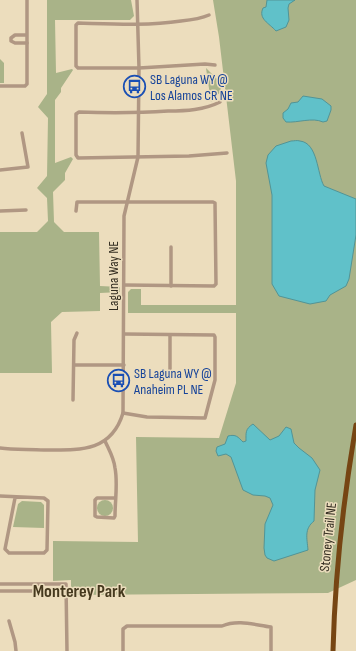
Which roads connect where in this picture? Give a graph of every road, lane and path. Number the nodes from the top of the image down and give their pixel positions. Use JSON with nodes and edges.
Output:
{"nodes":[{"id":1,"x":27,"y":0,"type":"edge"},
{"id":2,"x":137,"y":0,"type":"edge"},
{"id":3,"x":209,"y":15,"type":"dead end"},
{"id":4,"x":139,"y":24,"type":"junction"},
{"id":5,"x":26,"y":35,"type":"junction"},
{"id":6,"x":27,"y":43,"type":"junction"},
{"id":7,"x":215,"y":65,"type":"dead end"},
{"id":8,"x":139,"y":68,"type":"junction"},
{"id":9,"x":0,"y":86,"type":"edge"},
{"id":10,"x":220,"y":102,"type":"dead end"},
{"id":11,"x":139,"y":113,"type":"junction"},
{"id":12,"x":22,"y":133,"type":"dead end"},
{"id":13,"x":227,"y":153,"type":"dead end"},
{"id":14,"x":138,"y":157,"type":"junction"},
{"id":15,"x":0,"y":170,"type":"edge"},
{"id":16,"x":127,"y":201,"type":"junction"},
{"id":17,"x":26,"y":210,"type":"dead end"},
{"id":18,"x":76,"y":211,"type":"dead end"},
{"id":19,"x":0,"y":212,"type":"edge"},
{"id":20,"x":171,"y":247,"type":"dead end"},
{"id":21,"x":124,"y":285,"type":"junction"},
{"id":22,"x":171,"y":286,"type":"junction"},
{"id":23,"x":77,"y":333,"type":"dead end"},
{"id":24,"x":124,"y":334,"type":"junction"},
{"id":25,"x":170,"y":335,"type":"junction"},
{"id":26,"x":74,"y":365,"type":"junction"},
{"id":27,"x":124,"y":365,"type":"junction"},
{"id":28,"x":170,"y":372,"type":"dead end"},
{"id":29,"x":73,"y":400,"type":"dead end"},
{"id":30,"x":123,"y":413,"type":"junction"},
{"id":31,"x":356,"y":426,"type":"edge"},
{"id":32,"x":105,"y":441,"type":"junction"},
{"id":33,"x":0,"y":448,"type":"edge"},
{"id":34,"x":0,"y":496,"type":"edge"},
{"id":35,"x":16,"y":498,"type":"junction"},
{"id":36,"x":115,"y":498,"type":"junction"},
{"id":37,"x":0,"y":584,"type":"edge"},
{"id":38,"x":0,"y":591,"type":"edge"},
{"id":39,"x":66,"y":591,"type":"junction"},
{"id":40,"x":9,"y":621,"type":"dead end"},
{"id":41,"x":16,"y":651,"type":"edge"},
{"id":42,"x":67,"y":651,"type":"edge"},
{"id":43,"x":123,"y":651,"type":"edge"},
{"id":44,"x":271,"y":651,"type":"edge"},
{"id":45,"x":333,"y":651,"type":"edge"}],
"edges":[{"from":1,"to":5,"type":"street"},
{"from":2,"to":4,"type":"street","name":"Laguna Way NE"},
{"from":3,"to":4,"type":"street"},
{"from":4,"to":8,"type":"street","name":"Laguna Way NE"},
{"from":4,"to":8,"type":"street"},
{"from":5,"to":6,"type":"street"},
{"from":5,"to":6,"type":"street"},
{"from":6,"to":9,"type":"street"},
{"from":7,"to":8,"type":"street"},
{"from":8,"to":11,"type":"street","name":"Laguna Way NE"},
{"from":10,"to":11,"type":"street"},
{"from":11,"to":14,"type":"street","name":"Laguna Way NE"},
{"from":11,"to":14,"type":"street"},
{"from":12,"to":15,"type":"street"},
{"from":13,"to":14,"type":"street"},
{"from":14,"to":16,"type":"street","name":"Laguna Way NE"},
{"from":16,"to":18,"type":"street"},
{"from":16,"to":21,"type":"street","name":"Laguna Way NE"},
{"from":16,"to":22,"type":"street"},
{"from":17,"to":19,"type":"street"},
{"from":20,"to":22,"type":"street"},
{"from":21,"to":22,"type":"street"},
{"from":21,"to":24,"type":"street","name":"Laguna Way NE"},
{"from":23,"to":26,"type":"street"},
{"from":24,"to":25,"type":"street"},
{"from":24,"to":27,"type":"street","name":"Laguna Way NE"},
{"from":25,"to":28,"type":"street"},
{"from":25,"to":30,"type":"street"},
{"from":26,"to":27,"type":"street"},
{"from":26,"to":29,"type":"street"},
{"from":27,"to":30,"type":"street","name":"Laguna Way NE"},
{"from":30,"to":32,"type":"street","name":"Laguna Way NE"},
{"from":31,"to":45,"type":"highway","name":"Stoney Trail NE"},
{"from":32,"to":33,"type":"street"},
{"from":32,"to":36,"type":"street"},
{"from":34,"to":35,"type":"street"},
{"from":35,"to":35,"type":"street"},
{"from":36,"to":36,"type":"street"},
{"from":37,"to":39,"type":"street"},
{"from":38,"to":39,"type":"street"},
{"from":39,"to":42,"type":"street"},
{"from":40,"to":41,"type":"street"},
{"from":43,"to":44,"type":"street"}]}
